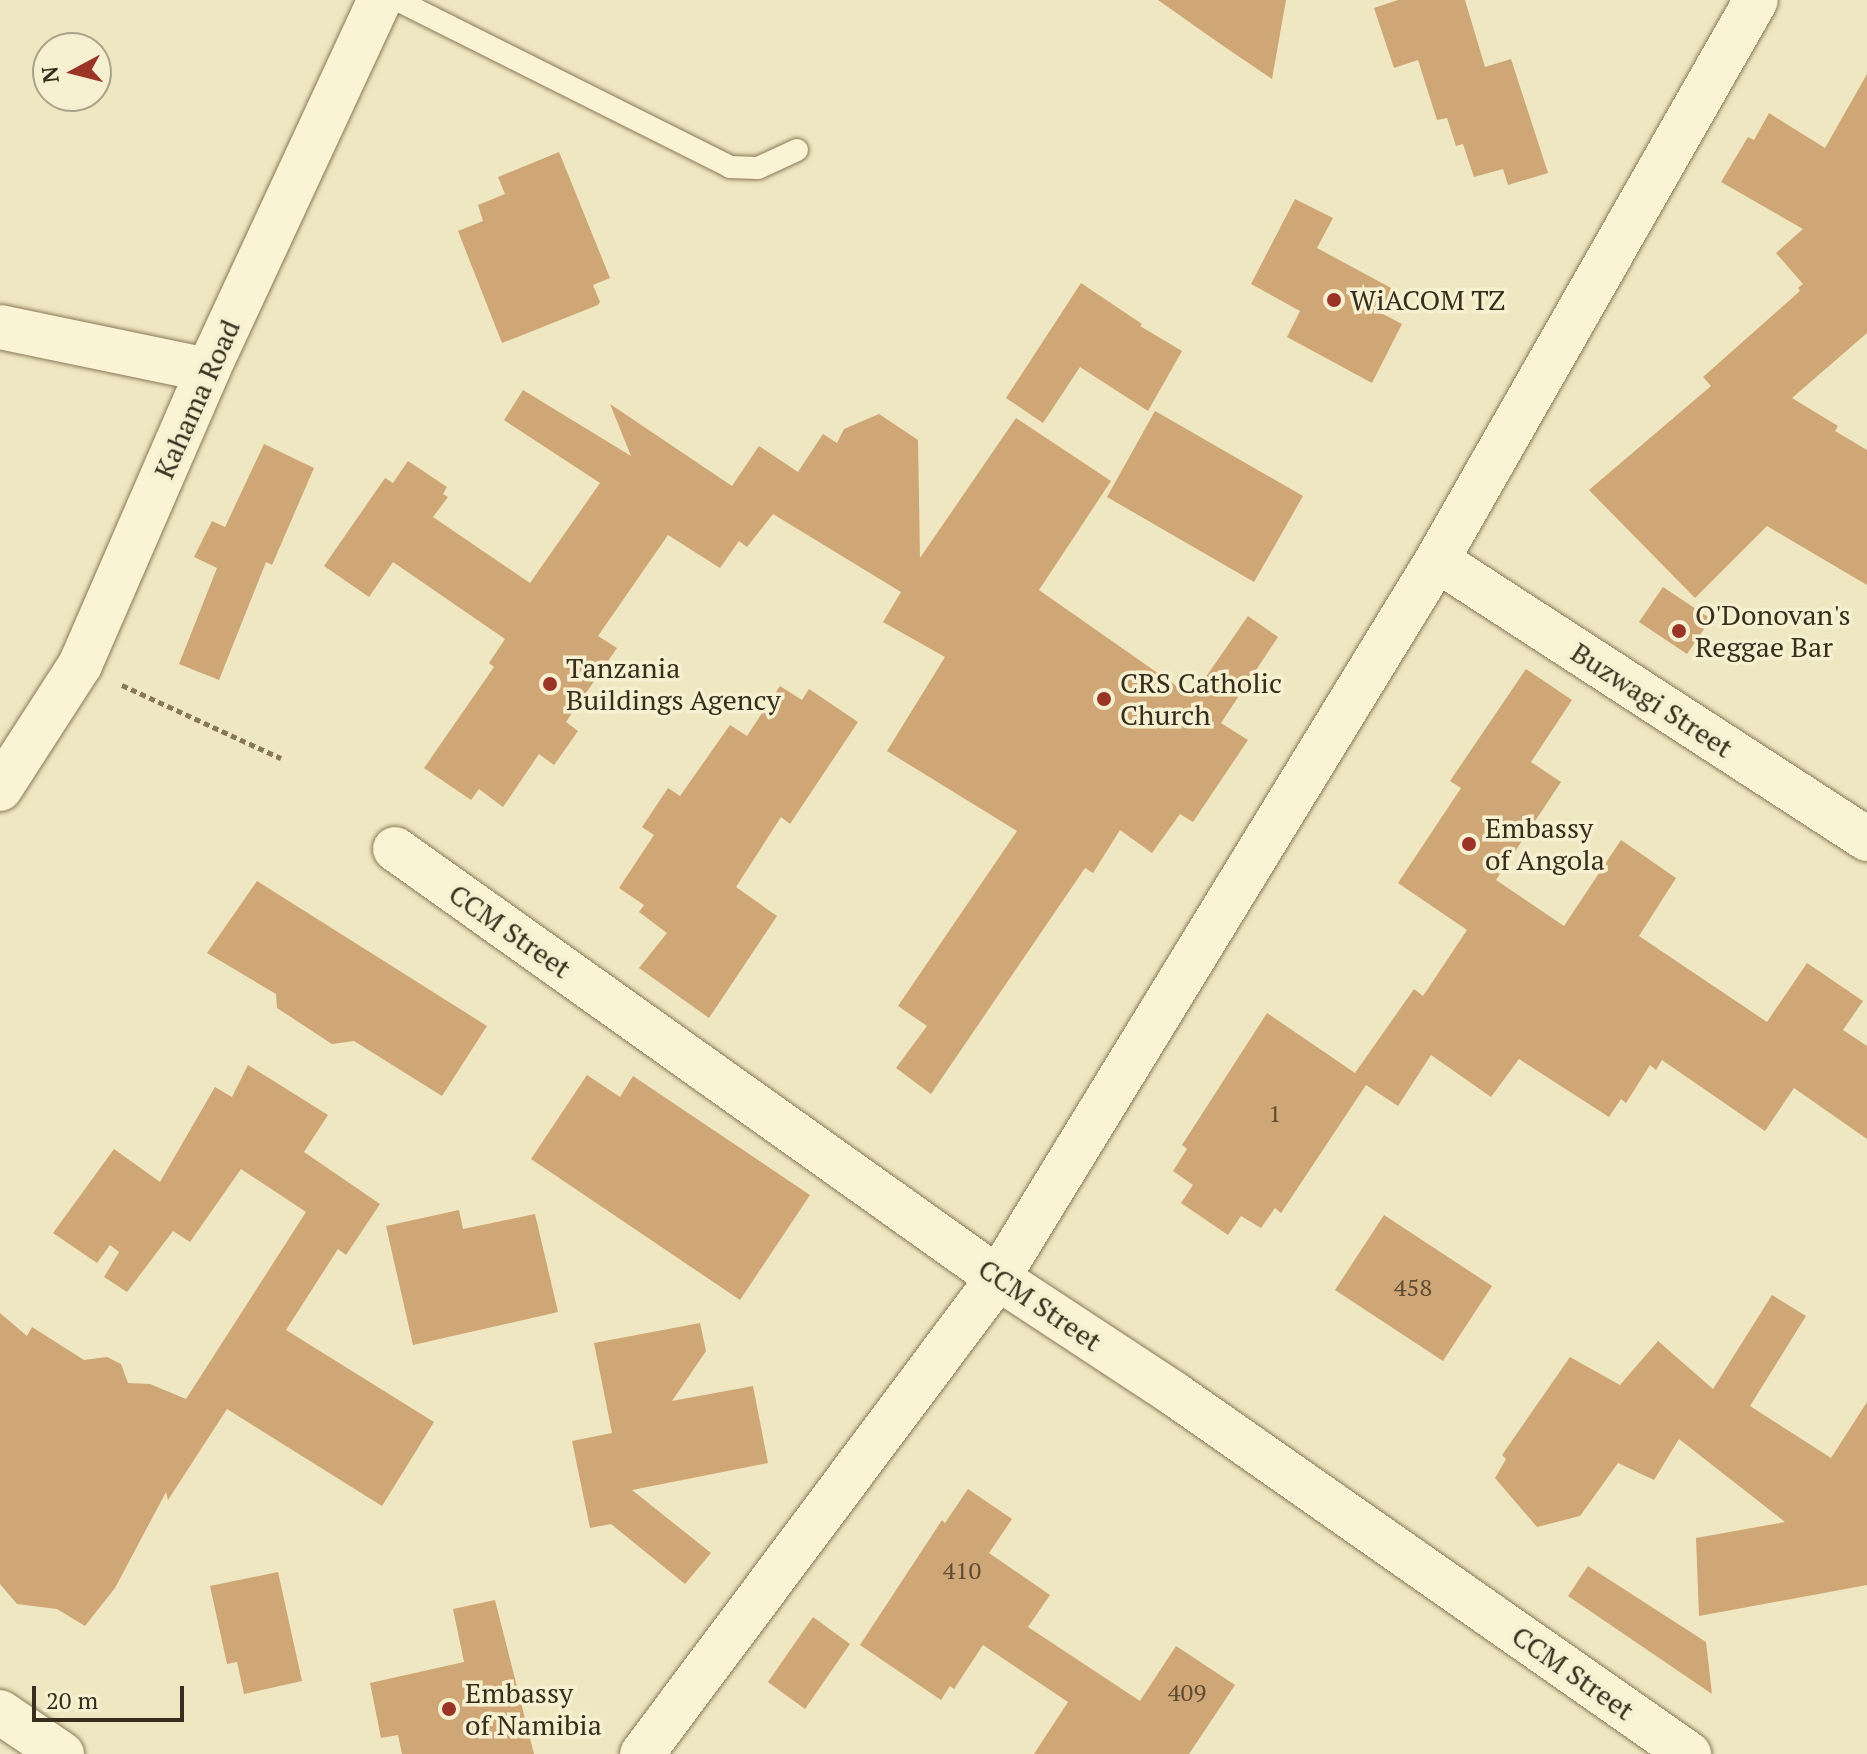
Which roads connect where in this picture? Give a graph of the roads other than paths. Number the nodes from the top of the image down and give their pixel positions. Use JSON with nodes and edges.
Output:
{"nodes":[{"id":1,"x":380,"y":0,"type":"edge"},
{"id":2,"x":397,"y":0,"type":"edge"},
{"id":3,"x":1756,"y":0,"type":"edge"},
{"id":4,"x":797,"y":150,"type":"dead end"},
{"id":5,"x":0,"y":327,"type":"edge"},
{"id":6,"x":208,"y":370,"type":"junction"},
{"id":7,"x":1437,"y":560,"type":"junction"},
{"id":8,"x":0,"y":789,"type":"edge"},
{"id":9,"x":1867,"y":839,"type":"edge"},
{"id":10,"x":395,"y":849,"type":"dead end"},
{"id":11,"x":998,"y":1278,"type":"junction"},
{"id":12,"x":0,"y":1712,"type":"edge"},
{"id":13,"x":62,"y":1754,"type":"edge"},
{"id":14,"x":642,"y":1754,"type":"edge"},
{"id":15,"x":1689,"y":1754,"type":"edge"}],
"edges":[{"from":1,"to":6,"type":"street","name":"Kahama Road"},
{"from":2,"to":4,"type":"lane"},
{"from":3,"to":7,"type":"street"},
{"from":5,"to":6,"type":"street"},
{"from":6,"to":8,"type":"street","name":"Kahama Road"},
{"from":7,"to":9,"type":"street","name":"Buzwagi Street"},
{"from":7,"to":11,"type":"street"},
{"from":10,"to":11,"type":"street","name":"CCM Street"},
{"from":11,"to":14,"type":"street"},
{"from":11,"to":15,"type":"street","name":"CCM Street"},
{"from":12,"to":13,"type":"street"}]}
